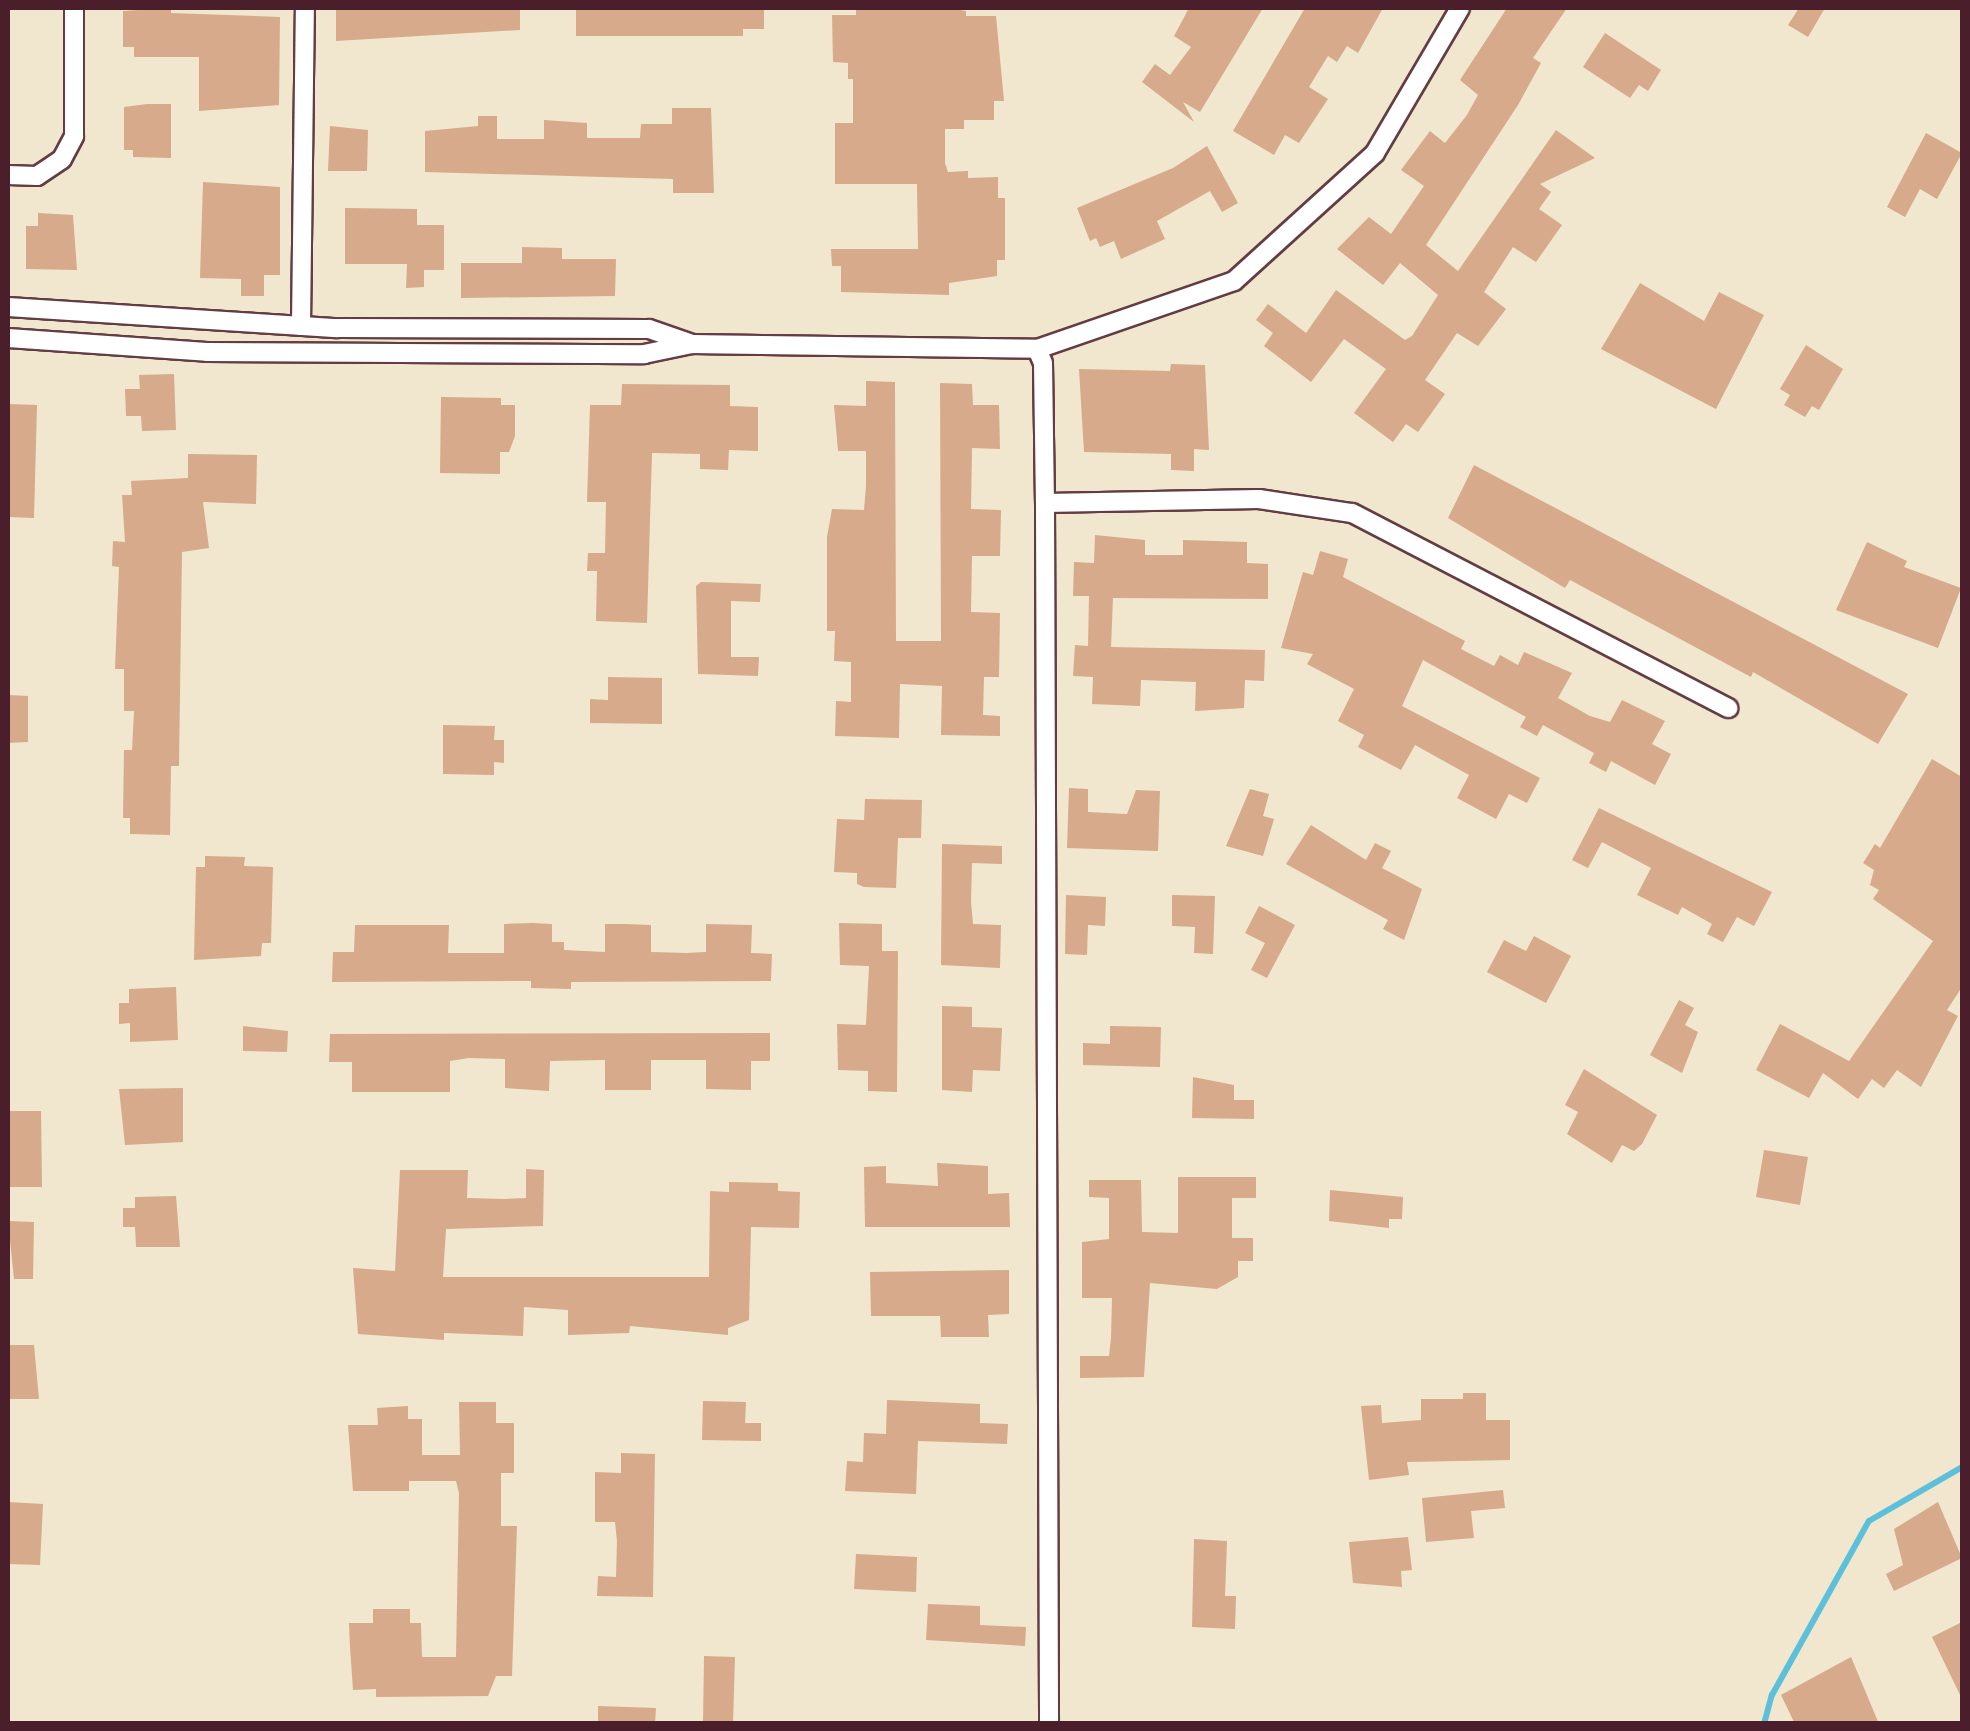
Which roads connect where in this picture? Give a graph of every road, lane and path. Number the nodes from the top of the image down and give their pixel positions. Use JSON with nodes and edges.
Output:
{"nodes":[{"id":1,"x":74,"y":8,"type":"edge"},
{"id":2,"x":305,"y":8,"type":"edge"},
{"id":3,"x":1460,"y":8,"type":"edge"},
{"id":4,"x":8,"y":175,"type":"edge"},
{"id":5,"x":8,"y":307,"type":"edge"},
{"id":6,"x":301,"y":326,"type":"junction"},
{"id":7,"x":8,"y":338,"type":"edge"},
{"id":8,"x":692,"y":344,"type":"junction"},
{"id":9,"x":1036,"y":349,"type":"junction"},
{"id":10,"x":1045,"y":503,"type":"junction"},
{"id":11,"x":1728,"y":708,"type":"dead end"},
{"id":12,"x":1049,"y":1724,"type":"edge"}],
"edges":[{"from":1,"to":4,"type":"street"},
{"from":2,"to":6,"type":"street"},
{"from":3,"to":9,"type":"street"},
{"from":5,"to":6,"type":"street"},
{"from":6,"to":8,"type":"street"},
{"from":7,"to":8,"type":"street"},
{"from":8,"to":9,"type":"street"},
{"from":9,"to":10,"type":"street"},
{"from":10,"to":11,"type":"street"},
{"from":10,"to":12,"type":"street"}]}
